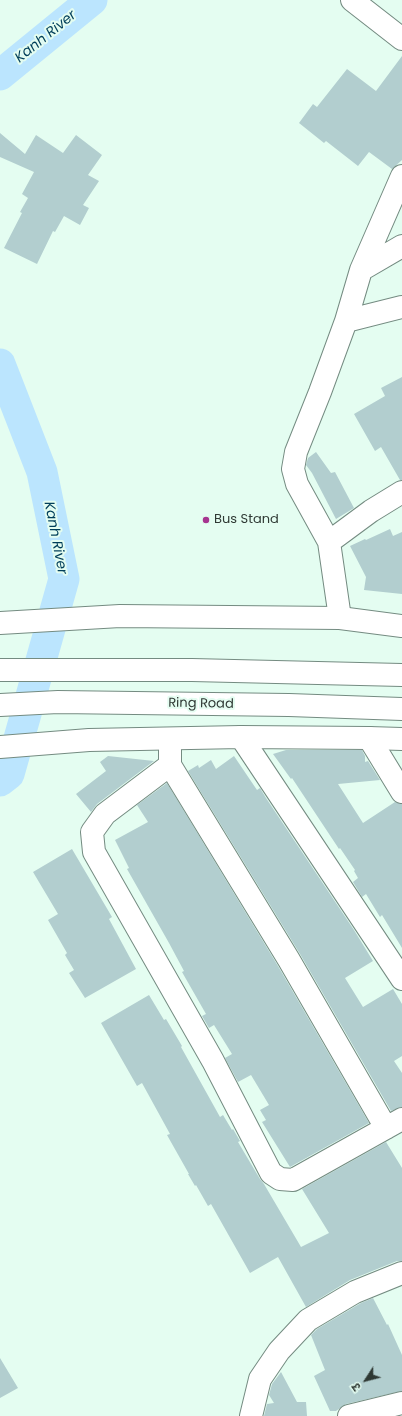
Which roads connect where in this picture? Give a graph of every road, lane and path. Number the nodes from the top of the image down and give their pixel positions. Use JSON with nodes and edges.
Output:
{"nodes":[{"id":1,"x":352,"y":0,"type":"edge"},
{"id":2,"x":402,"y":39,"type":"edge"},
{"id":3,"x":402,"y":176,"type":"edge"},
{"id":4,"x":402,"y":246,"type":"edge"},
{"id":5,"x":361,"y":270,"type":"junction"},
{"id":6,"x":402,"y":307,"type":"edge"},
{"id":7,"x":346,"y":321,"type":"junction"},
{"id":8,"x":402,"y":492,"type":"edge"},
{"id":9,"x":329,"y":542,"type":"junction"},
{"id":10,"x":340,"y":618,"type":"junction"},
{"id":11,"x":0,"y":623,"type":"edge"},
{"id":12,"x":402,"y":626,"type":"edge"},
{"id":13,"x":0,"y":670,"type":"edge"},
{"id":14,"x":402,"y":675,"type":"edge"},
{"id":15,"x":0,"y":704,"type":"edge"},
{"id":16,"x":402,"y":709,"type":"edge"},
{"id":17,"x":241,"y":737,"type":"junction"},
{"id":18,"x":369,"y":738,"type":"junction"},
{"id":19,"x":170,"y":739,"type":"junction"},
{"id":20,"x":402,"y":740,"type":"edge"},
{"id":21,"x":0,"y":747,"type":"edge"},
{"id":22,"x":170,"y":765,"type":"junction"},
{"id":23,"x":402,"y":792,"type":"edge"},
{"id":24,"x":402,"y":979,"type":"edge"},
{"id":25,"x":394,"y":1124,"type":"edge"},
{"id":26,"x":402,"y":1274,"type":"edge"},
{"id":27,"x":402,"y":1403,"type":"edge"},
{"id":28,"x":251,"y":1416,"type":"edge"},
{"id":29,"x":350,"y":1416,"type":"edge"}],
"edges":[{"from":1,"to":2,"type":"main road"},
{"from":3,"to":5,"type":"main road"},
{"from":4,"to":5,"type":"main road"},
{"from":5,"to":7,"type":"main road"},
{"from":6,"to":7,"type":"main road"},
{"from":7,"to":9,"type":"main road"},
{"from":8,"to":9,"type":"main road"},
{"from":9,"to":10,"type":"main road"},
{"from":10,"to":11,"type":"main road"},
{"from":10,"to":12,"type":"main road"},
{"from":13,"to":14,"type":"main road"},
{"from":15,"to":16,"type":"main road","name":"Ring Road"},
{"from":17,"to":18,"type":"main road"},
{"from":17,"to":19,"type":"main road"},
{"from":17,"to":24,"type":"main road"},
{"from":18,"to":20,"type":"main road"},
{"from":18,"to":23,"type":"main road"},
{"from":19,"to":21,"type":"main road"},
{"from":19,"to":22,"type":"main road"},
{"from":22,"to":25,"type":"main road"},
{"from":22,"to":25,"type":"main road"},
{"from":26,"to":28,"type":"main road"},
{"from":27,"to":29,"type":"main road"}]}
